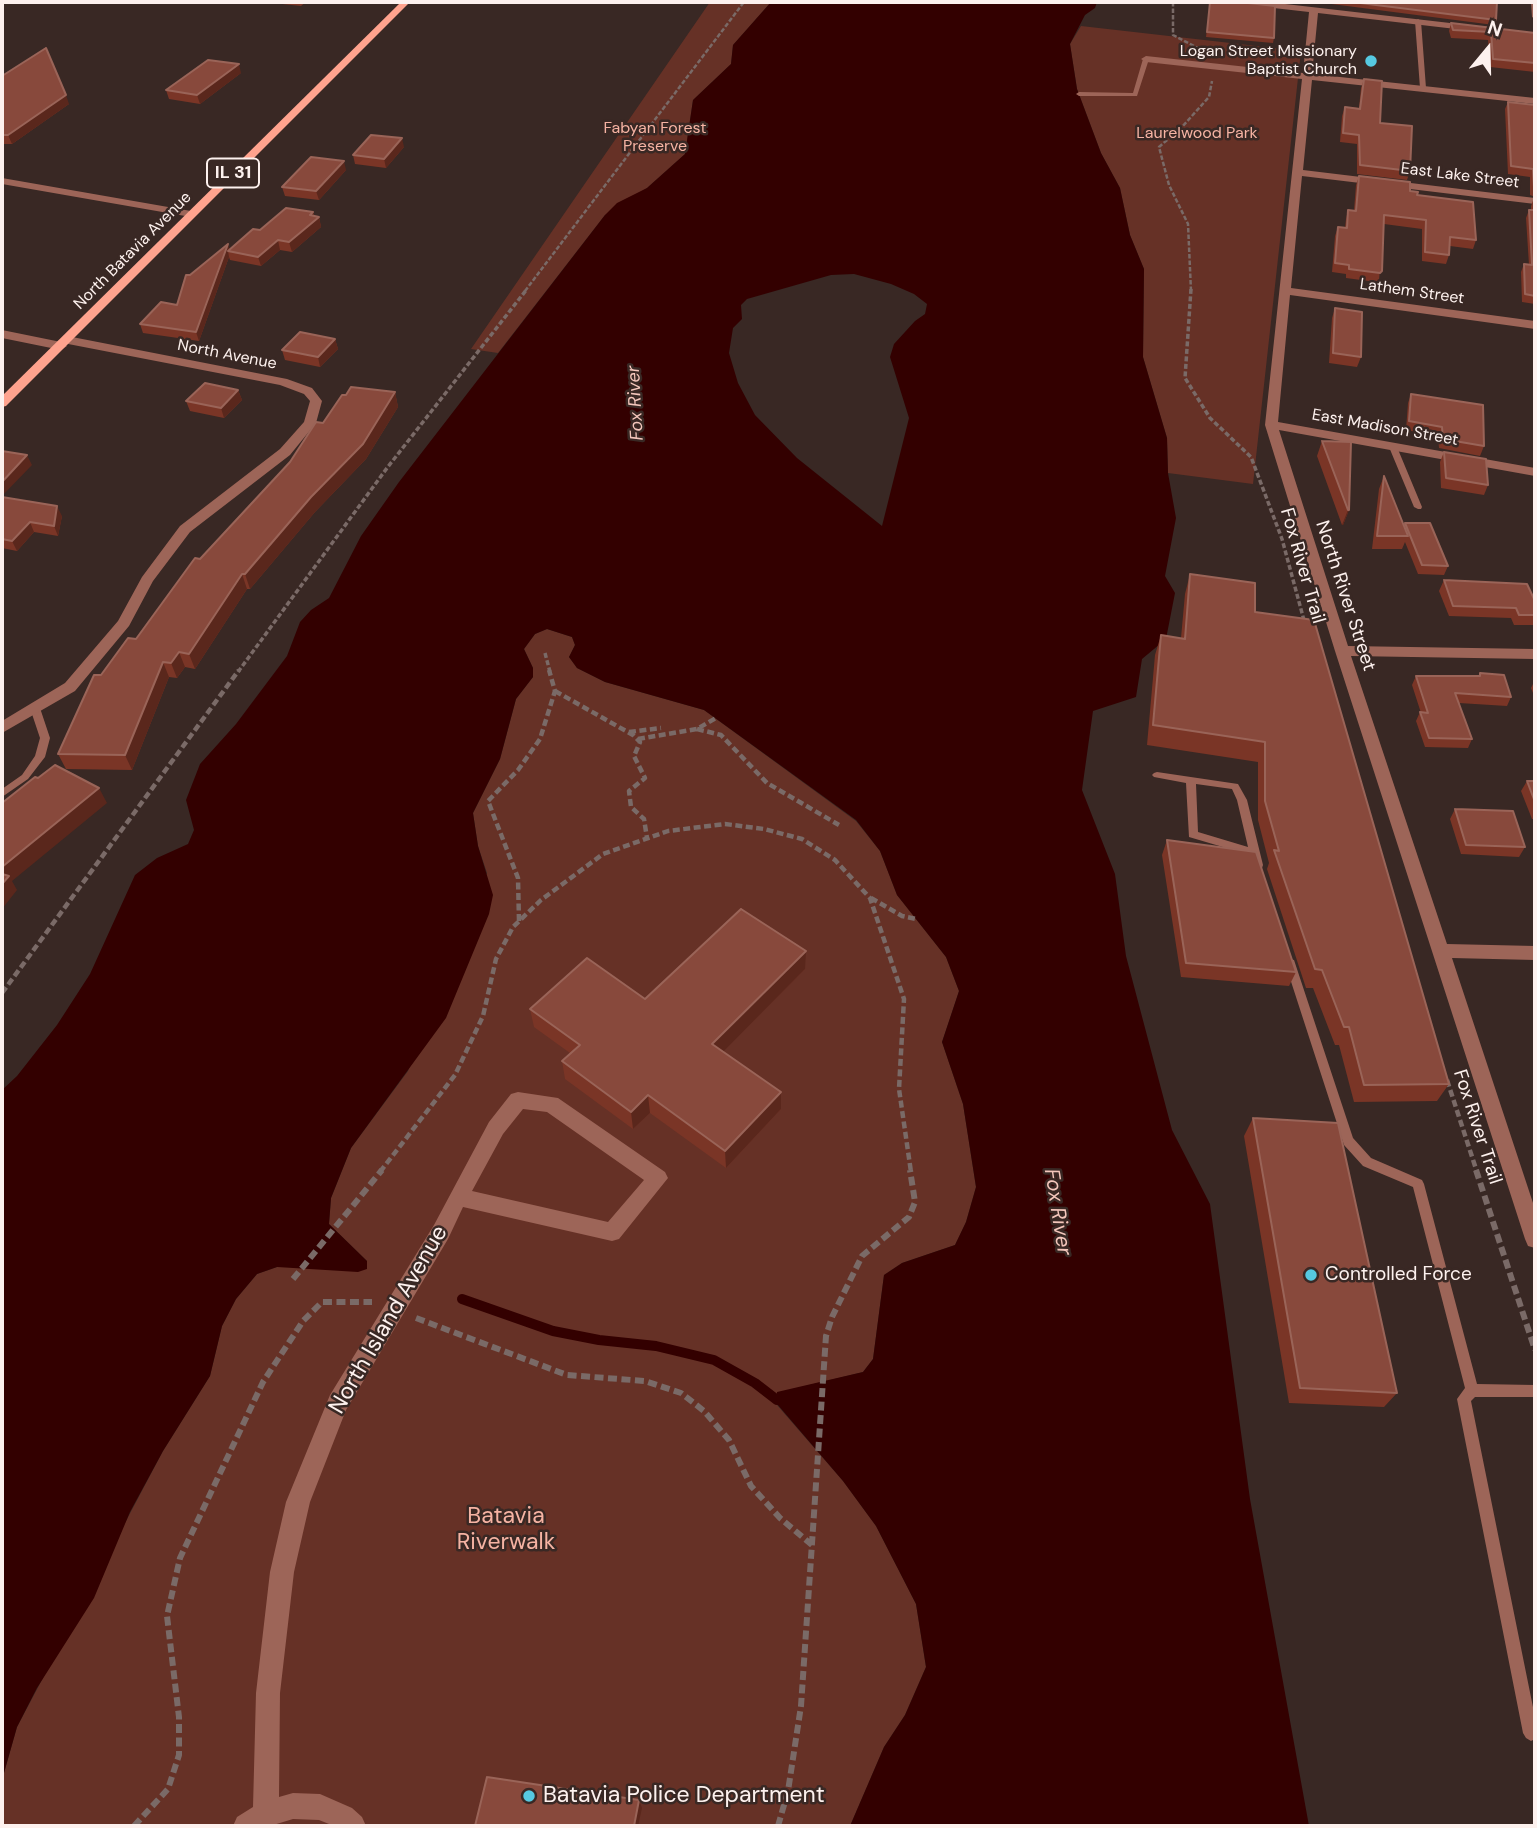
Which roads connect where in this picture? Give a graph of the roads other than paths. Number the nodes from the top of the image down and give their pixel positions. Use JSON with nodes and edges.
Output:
{"nodes":[{"id":1,"x":406,"y":2,"type":"edge"},
{"id":2,"x":1247,"y":2,"type":"edge"},
{"id":3,"x":1534,"y":2,"type":"edge"},
{"id":4,"x":1314,"y":10,"type":"junction"},
{"id":5,"x":1535,"y":16,"type":"edge"},
{"id":6,"x":1418,"y":22,"type":"junction"},
{"id":7,"x":1483,"y":29,"type":"edge"},
{"id":8,"x":1146,"y":59,"type":"joint"},
{"id":9,"x":1308,"y":75,"type":"junction"},
{"id":10,"x":1423,"y":88,"type":"junction"},
{"id":11,"x":1079,"y":94,"type":"dead end"},
{"id":12,"x":1535,"y":100,"type":"edge"},
{"id":13,"x":1297,"y":172,"type":"junction"},
{"id":14,"x":2,"y":181,"type":"edge"},
{"id":15,"x":1535,"y":201,"type":"edge"},
{"id":16,"x":191,"y":214,"type":"junction"},
{"id":17,"x":1285,"y":291,"type":"junction"},
{"id":18,"x":1535,"y":325,"type":"edge"},
{"id":19,"x":2,"y":334,"type":"edge"},
{"id":20,"x":64,"y":343,"type":"junction"},
{"id":21,"x":2,"y":404,"type":"edge"},
{"id":22,"x":1271,"y":425,"type":"junction"},
{"id":23,"x":1393,"y":447,"type":"junction"},
{"id":24,"x":1535,"y":472,"type":"edge"},
{"id":25,"x":1418,"y":507,"type":"dead end"},
{"id":26,"x":1342,"y":651,"type":"junction"},
{"id":27,"x":1535,"y":654,"type":"edge"},
{"id":28,"x":35,"y":708,"type":"junction"},
{"id":29,"x":2,"y":728,"type":"edge"},
{"id":30,"x":1157,"y":775,"type":"dead end"},
{"id":31,"x":1191,"y":780,"type":"junction"},
{"id":32,"x":2,"y":794,"type":"edge"},
{"id":33,"x":1253,"y":852,"type":"junction"},
{"id":34,"x":1262,"y":878,"type":"edge"},
{"id":35,"x":1442,"y":951,"type":"junction"},
{"id":36,"x":1535,"y":953,"type":"edge"},
{"id":37,"x":1288,"y":957,"type":"edge"},
{"id":38,"x":458,"y":1197,"type":"junction"},
{"id":39,"x":1535,"y":1239,"type":"edge"},
{"id":40,"x":1472,"y":1390,"type":"junction"},
{"id":41,"x":1535,"y":1391,"type":"edge"},
{"id":42,"x":1531,"y":1733,"type":"dead end"},
{"id":43,"x":256,"y":1820,"type":"edge"},
{"id":44,"x":353,"y":1826,"type":"edge"}],
"edges":[{"from":1,"to":16,"type":"main road","name":"North Batavia Avenue","number":"IL 31"},
{"from":2,"to":4,"type":"street"},
{"from":3,"to":5,"type":"lane"},
{"from":4,"to":6,"type":"street"},
{"from":4,"to":9,"type":"street","name":"North River Street"},
{"from":6,"to":7,"type":"street"},
{"from":6,"to":10,"type":"lane"},
{"from":8,"to":9,"type":"street"},
{"from":8,"to":11,"type":"lane"},
{"from":9,"to":10,"type":"street"},
{"from":9,"to":13,"type":"street","name":"North River Street"},
{"from":10,"to":12,"type":"street"},
{"from":13,"to":15,"type":"street","name":"East Lake Street"},
{"from":13,"to":17,"type":"street","name":"North River Street"},
{"from":14,"to":16,"type":"street"},
{"from":16,"to":20,"type":"main road","name":"North Batavia Avenue","number":"IL 31"},
{"from":17,"to":18,"type":"street","name":"Lathem Street"},
{"from":17,"to":22,"type":"street","name":"North River Street"},
{"from":19,"to":20,"type":"street","name":"North Avenue"},
{"from":20,"to":21,"type":"main road","name":"North Batavia Avenue","number":"IL 31"},
{"from":20,"to":28,"type":"street","name":"North Avenue"},
{"from":22,"to":23,"type":"street","name":"East Madison Street"},
{"from":22,"to":26,"type":"street","name":"North River Street"},
{"from":23,"to":24,"type":"street","name":"East Madison Street"},
{"from":23,"to":25,"type":"lane"},
{"from":26,"to":27,"type":"street"},
{"from":26,"to":35,"type":"street","name":"North River Street"},
{"from":28,"to":29,"type":"street"},
{"from":28,"to":32,"type":"lane"},
{"from":30,"to":31,"type":"lane"},
{"from":31,"to":33,"type":"lane"},
{"from":31,"to":33,"type":"lane"},
{"from":33,"to":34,"type":"lane"},
{"from":35,"to":36,"type":"street"},
{"from":35,"to":39,"type":"street","name":"North River Street"},
{"from":37,"to":40,"type":"lane"},
{"from":38,"to":38,"type":"street","name":"North Island Avenue"},
{"from":38,"to":43,"type":"street","name":"North Island Avenue"},
{"from":40,"to":41,"type":"lane"},
{"from":40,"to":42,"type":"lane"},
{"from":43,"to":44,"type":"street","name":"North Island Avenue"}]}
